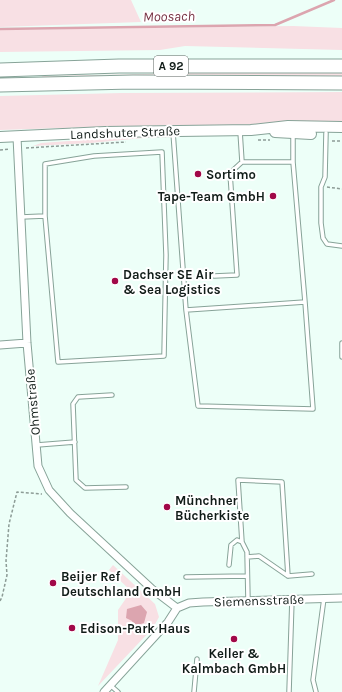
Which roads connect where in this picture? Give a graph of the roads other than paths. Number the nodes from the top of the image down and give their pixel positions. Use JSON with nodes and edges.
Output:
{"nodes":[{"id":1,"x":342,"y":66,"type":"edge"},
{"id":2,"x":0,"y":70,"type":"edge"},
{"id":3,"x":342,"y":83,"type":"edge"},
{"id":4,"x":0,"y":85,"type":"edge"},
{"id":5,"x":342,"y":127,"type":"edge"},
{"id":6,"x":172,"y":130,"type":"junction"},
{"id":7,"x":240,"y":130,"type":"junction"},
{"id":8,"x":251,"y":130,"type":"junction"},
{"id":9,"x":326,"y":133,"type":"junction"},
{"id":10,"x":293,"y":134,"type":"junction"},
{"id":11,"x":342,"y":134,"type":"edge"},
{"id":12,"x":0,"y":137,"type":"edge"},
{"id":13,"x":17,"y":137,"type":"junction"},
{"id":14,"x":242,"y":162,"type":"junction"},
{"id":15,"x":293,"y":162,"type":"junction"},
{"id":16,"x":45,"y":216,"type":"junction"},
{"id":17,"x":20,"y":217,"type":"junction"},
{"id":18,"x":342,"y":246,"type":"edge"},
{"id":19,"x":214,"y":276,"type":"dead end"},
{"id":20,"x":305,"y":302,"type":"junction"},
{"id":21,"x":186,"y":310,"type":"junction"},
{"id":22,"x":27,"y":343,"type":"junction"},
{"id":23,"x":342,"y":343,"type":"edge"},
{"id":24,"x":0,"y":345,"type":"edge"},
{"id":25,"x":342,"y":357,"type":"edge"},
{"id":26,"x":112,"y":395,"type":"dead end"},
{"id":27,"x":76,"y":442,"type":"junction"},
{"id":28,"x":35,"y":445,"type":"junction"},
{"id":29,"x":126,"y":487,"type":"dead end"},
{"id":30,"x":242,"y":542,"type":"junction"},
{"id":31,"x":247,"y":557,"type":"junction"},
{"id":32,"x":229,"y":565,"type":"dead end"},
{"id":33,"x":312,"y":574,"type":"dead end"},
{"id":34,"x":247,"y":576,"type":"junction"},
{"id":35,"x":288,"y":576,"type":"junction"},
{"id":36,"x":186,"y":577,"type":"dead end"},
{"id":37,"x":324,"y":598,"type":"junction"},
{"id":38,"x":342,"y":598,"type":"edge"},
{"id":39,"x":292,"y":599,"type":"junction"},
{"id":40,"x":248,"y":600,"type":"junction"},
{"id":41,"x":177,"y":608,"type":"junction"},
{"id":42,"x":197,"y":659,"type":"dead end"},
{"id":43,"x":110,"y":685,"type":"junction"},
{"id":44,"x":104,"y":692,"type":"edge"},
{"id":45,"x":118,"y":692,"type":"edge"},
{"id":46,"x":194,"y":692,"type":"edge"},
{"id":47,"x":289,"y":692,"type":"edge"},
{"id":48,"x":316,"y":692,"type":"edge"}],
"edges":[{"from":1,"to":2,"type":"highway","number":"A 92"},
{"from":3,"to":4,"type":"highway","number":"A 92"},
{"from":5,"to":8,"type":"main road","name":"Landshuter Straße"},
{"from":6,"to":7,"type":"main road","name":"Landshuter Straße"},
{"from":6,"to":13,"type":"main road","name":"Landshuter Straße"},
{"from":6,"to":21,"type":"lane"},
{"from":7,"to":8,"type":"main road","name":"Landshuter Straße"},
{"from":7,"to":14,"type":"lane"},
{"from":8,"to":10,"type":"main road","name":"Landshuter Straße"},
{"from":9,"to":10,"type":"main road","name":"Landshuter Straße"},
{"from":9,"to":11,"type":"main road","name":"Landshuter Straße"},
{"from":9,"to":18,"type":"lane"},
{"from":10,"to":15,"type":"lane"},
{"from":12,"to":13,"type":"main road","name":"Landshuter Straße"},
{"from":13,"to":17,"type":"street","name":"Ohmstraße"},
{"from":14,"to":15,"type":"lane"},
{"from":14,"to":19,"type":"lane"},
{"from":15,"to":20,"type":"lane"},
{"from":16,"to":16,"type":"lane"},
{"from":16,"to":17,"type":"lane"},
{"from":17,"to":22,"type":"street","name":"Ohmstraße"},
{"from":20,"to":21,"type":"lane"},
{"from":20,"to":21,"type":"lane"},
{"from":22,"to":24,"type":"street"},
{"from":22,"to":28,"type":"street","name":"Ohmstraße"},
{"from":23,"to":25,"type":"lane"},
{"from":26,"to":27,"type":"lane"},
{"from":27,"to":28,"type":"lane"},
{"from":27,"to":29,"type":"lane"},
{"from":28,"to":41,"type":"street","name":"Ohmstraße"},
{"from":30,"to":31,"type":"lane"},
{"from":30,"to":32,"type":"lane"},
{"from":30,"to":35,"type":"lane"},
{"from":31,"to":34,"type":"lane"},
{"from":31,"to":35,"type":"lane"},
{"from":33,"to":35,"type":"lane"},
{"from":34,"to":36,"type":"lane"},
{"from":34,"to":40,"type":"lane"},
{"from":37,"to":38,"type":"street","name":"Siemensstraße"},
{"from":37,"to":39,"type":"street","name":"Siemensstraße"},
{"from":37,"to":48,"type":"lane"},
{"from":39,"to":40,"type":"street","name":"Siemensstraße"},
{"from":39,"to":47,"type":"lane"},
{"from":40,"to":41,"type":"street","name":"Siemensstraße"},
{"from":41,"to":43,"type":"street"},
{"from":42,"to":46,"type":"lane"},
{"from":43,"to":44,"type":"street"},
{"from":43,"to":45,"type":"lane"}]}
